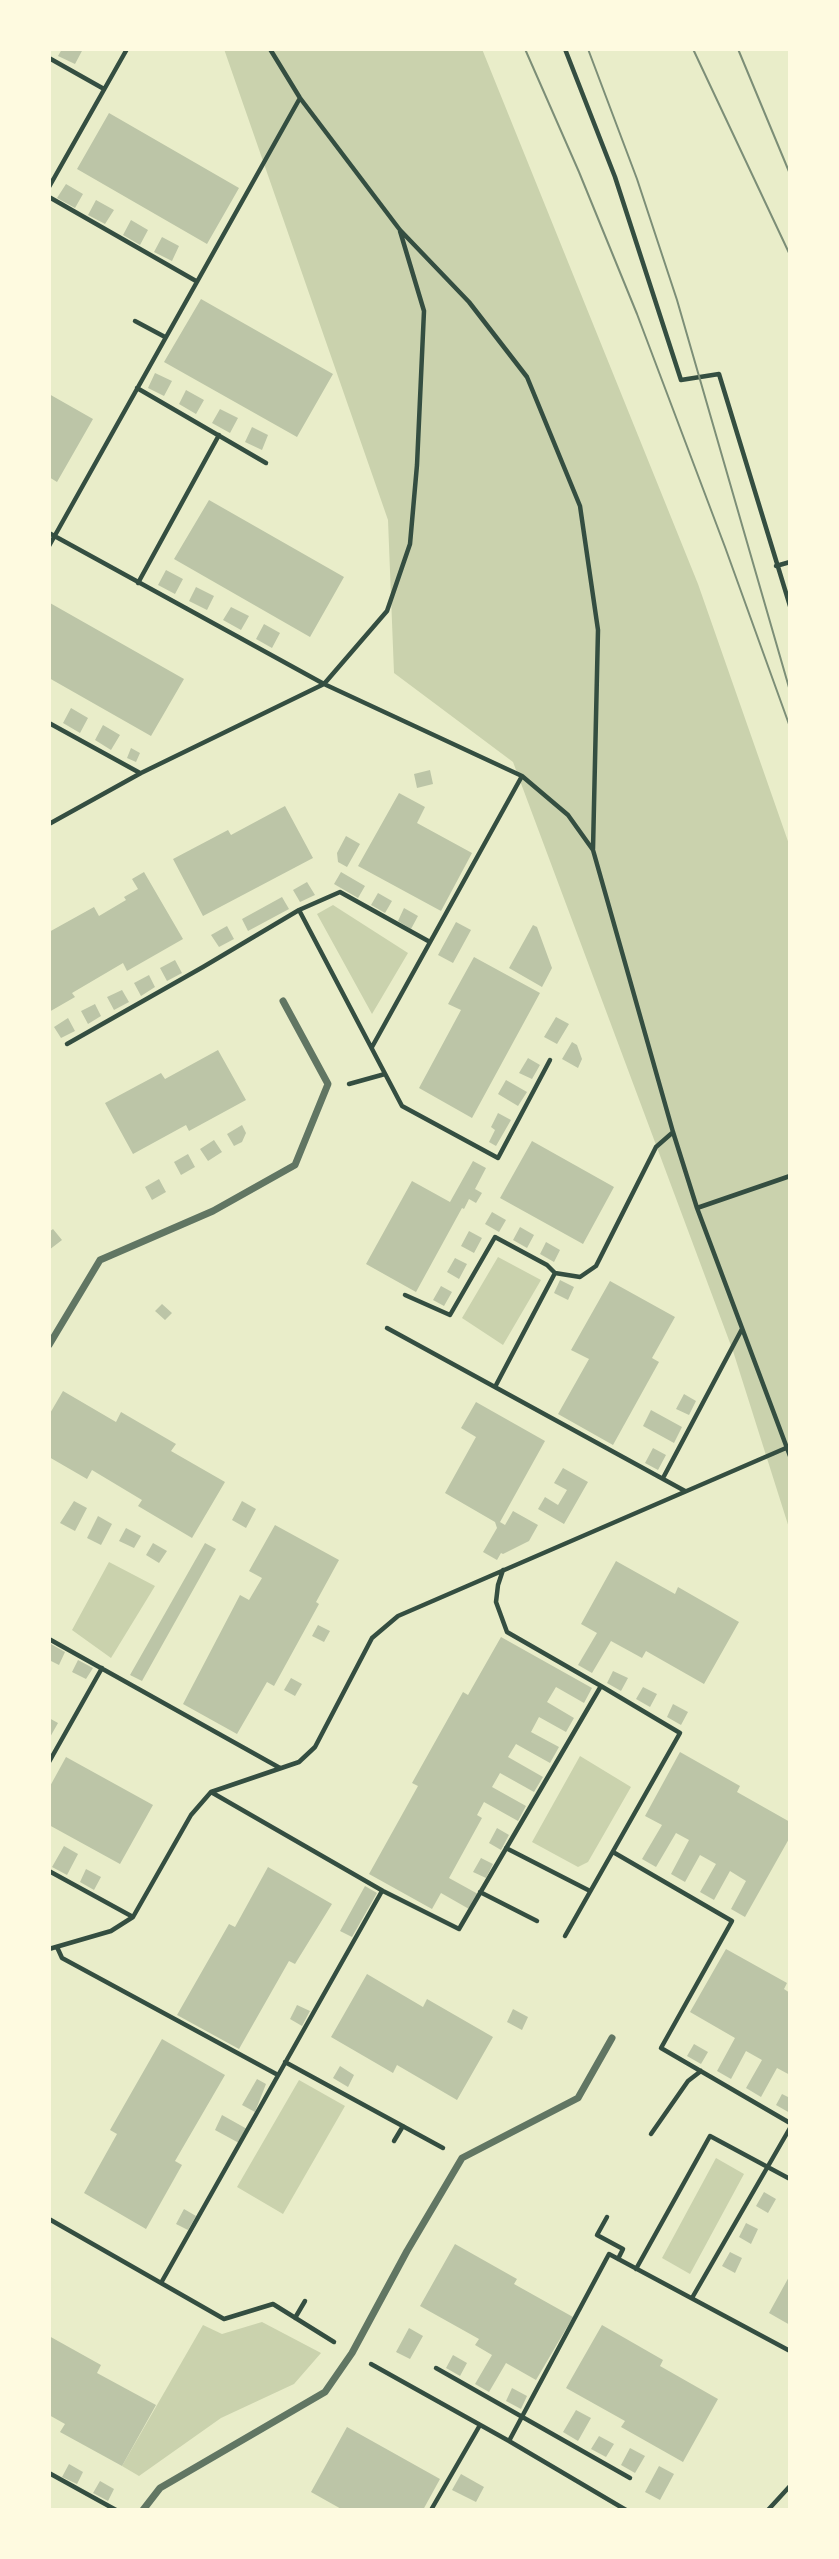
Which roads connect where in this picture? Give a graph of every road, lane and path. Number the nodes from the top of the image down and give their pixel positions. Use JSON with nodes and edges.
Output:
{"nodes":[{"id":1,"x":127,"y":49,"type":"edge"},
{"id":2,"x":270,"y":49,"type":"edge"},
{"id":3,"x":565,"y":49,"type":"edge"},
{"id":4,"x":49,"y":58,"type":"edge"},
{"id":5,"x":104,"y":89,"type":"junction"},
{"id":6,"x":300,"y":98,"type":"junction"},
{"id":7,"x":49,"y":187,"type":"edge"},
{"id":8,"x":49,"y":197,"type":"edge"},
{"id":9,"x":400,"y":230,"type":"junction"},
{"id":10,"x":196,"y":281,"type":"junction"},
{"id":11,"x":135,"y":321,"type":"dead end"},
{"id":12,"x":165,"y":337,"type":"junction"},
{"id":13,"x":137,"y":387,"type":"junction"},
{"id":14,"x":219,"y":435,"type":"junction"},
{"id":15,"x":266,"y":463,"type":"dead end"},
{"id":16,"x":51,"y":535,"type":"edge"},
{"id":17,"x":49,"y":546,"type":"edge"},
{"id":18,"x":790,"y":562,"type":"edge"},
{"id":19,"x":776,"y":566,"type":"junction"},
{"id":20,"x":138,"y":583,"type":"junction"},
{"id":21,"x":790,"y":606,"type":"edge"},
{"id":22,"x":324,"y":684,"type":"junction"},
{"id":23,"x":49,"y":723,"type":"edge"},
{"id":24,"x":141,"y":773,"type":"junction"},
{"id":25,"x":522,"y":776,"type":"junction"},
{"id":26,"x":49,"y":824,"type":"edge"},
{"id":27,"x":593,"y":850,"type":"junction"},
{"id":28,"x":299,"y":910,"type":"junction"},
{"id":29,"x":430,"y":942,"type":"junction"},
{"id":30,"x":283,"y":1001,"type":"dead end"},
{"id":31,"x":66,"y":1044,"type":"dead end"},
{"id":32,"x":372,"y":1048,"type":"junction"},
{"id":33,"x":550,"y":1060,"type":"dead end"},
{"id":34,"x":385,"y":1074,"type":"junction"},
{"id":35,"x":328,"y":1084,"type":"junction"},
{"id":36,"x":673,"y":1132,"type":"junction"},
{"id":37,"x":790,"y":1176,"type":"edge"},
{"id":38,"x":697,"y":1208,"type":"junction"},
{"id":39,"x":555,"y":1273,"type":"junction"},
{"id":40,"x":405,"y":1294,"type":"dead end"},
{"id":41,"x":387,"y":1328,"type":"dead end"},
{"id":42,"x":742,"y":1329,"type":"junction"},
{"id":43,"x":49,"y":1345,"type":"edge"},
{"id":44,"x":495,"y":1387,"type":"junction"},
{"id":45,"x":786,"y":1448,"type":"junction"},
{"id":46,"x":790,"y":1456,"type":"edge"},
{"id":47,"x":663,"y":1478,"type":"junction"},
{"id":48,"x":685,"y":1491,"type":"junction"},
{"id":49,"x":504,"y":1570,"type":"junction"},
{"id":50,"x":49,"y":1639,"type":"edge"},
{"id":51,"x":102,"y":1668,"type":"junction"},
{"id":52,"x":601,"y":1686,"type":"junction"},
{"id":53,"x":49,"y":1762,"type":"edge"},
{"id":54,"x":281,"y":1768,"type":"junction"},
{"id":55,"x":211,"y":1792,"type":"junction"},
{"id":56,"x":506,"y":1848,"type":"junction"},
{"id":57,"x":613,"y":1852,"type":"junction"},
{"id":58,"x":49,"y":1871,"type":"edge"},
{"id":59,"x":383,"y":1891,"type":"junction"},
{"id":60,"x":590,"y":1891,"type":"junction"},
{"id":61,"x":480,"y":1892,"type":"junction"},
{"id":62,"x":133,"y":1917,"type":"junction"},
{"id":63,"x":537,"y":1921,"type":"dead end"},
{"id":64,"x":565,"y":1936,"type":"dead end"},
{"id":65,"x":57,"y":1947,"type":"junction"},
{"id":66,"x":49,"y":1949,"type":"edge"},
{"id":67,"x":612,"y":2038,"type":"dead end"},
{"id":68,"x":285,"y":2062,"type":"junction"},
{"id":69,"x":701,"y":2071,"type":"junction"},
{"id":70,"x":278,"y":2075,"type":"junction"},
{"id":71,"x":790,"y":2125,"type":"edge"},
{"id":72,"x":403,"y":2126,"type":"junction"},
{"id":73,"x":651,"y":2134,"type":"dead end"},
{"id":74,"x":394,"y":2141,"type":"dead end"},
{"id":75,"x":462,"y":2158,"type":"junction"},
{"id":76,"x":767,"y":2167,"type":"junction"},
{"id":77,"x":790,"y":2179,"type":"edge"},
{"id":78,"x":607,"y":2217,"type":"dead end"},
{"id":79,"x":618,"y":2259,"type":"junction"},
{"id":80,"x":636,"y":2269,"type":"junction"},
{"id":81,"x":160,"y":2283,"type":"dead end"},
{"id":82,"x":692,"y":2298,"type":"junction"},
{"id":83,"x":305,"y":2301,"type":"dead end"},
{"id":84,"x":295,"y":2318,"type":"dead end"},
{"id":85,"x":790,"y":2351,"type":"edge"},
{"id":86,"x":436,"y":2368,"type":"dead end"},
{"id":87,"x":521,"y":2417,"type":"junction"},
{"id":88,"x":480,"y":2425,"type":"dead end"},
{"id":89,"x":509,"y":2441,"type":"dead end"},
{"id":90,"x":49,"y":2473,"type":"edge"},
{"id":91,"x":630,"y":2478,"type":"dead end"},
{"id":92,"x":790,"y":2486,"type":"edge"},
{"id":93,"x":116,"y":2510,"type":"edge"},
{"id":94,"x":143,"y":2510,"type":"edge"},
{"id":95,"x":431,"y":2510,"type":"edge"},
{"id":96,"x":768,"y":2510,"type":"edge"}],
"edges":[{"from":1,"to":5,"type":"path"},
{"from":2,"to":6,"type":"path"},
{"from":3,"to":19,"type":"path"},
{"from":4,"to":5,"type":"path"},
{"from":5,"to":7,"type":"path"},
{"from":6,"to":9,"type":"path"},
{"from":6,"to":10,"type":"path"},
{"from":8,"to":10,"type":"path"},
{"from":9,"to":22,"type":"path"},
{"from":9,"to":27,"type":"path"},
{"from":10,"to":12,"type":"path"},
{"from":11,"to":12,"type":"path"},
{"from":12,"to":13,"type":"path"},
{"from":13,"to":14,"type":"path"},
{"from":13,"to":16,"type":"path"},
{"from":14,"to":15,"type":"path"},
{"from":14,"to":20,"type":"path"},
{"from":16,"to":17,"type":"path"},
{"from":16,"to":20,"type":"path"},
{"from":18,"to":19,"type":"path"},
{"from":19,"to":21,"type":"path"},
{"from":20,"to":22,"type":"path"},
{"from":22,"to":24,"type":"path"},
{"from":22,"to":25,"type":"path"},
{"from":23,"to":24,"type":"path"},
{"from":24,"to":26,"type":"path"},
{"from":25,"to":27,"type":"path"},
{"from":25,"to":29,"type":"path"},
{"from":27,"to":36,"type":"path"},
{"from":28,"to":29,"type":"path"},
{"from":28,"to":31,"type":"path"},
{"from":28,"to":32,"type":"path"},
{"from":29,"to":32,"type":"path"},
{"from":30,"to":35,"type":"street"},
{"from":32,"to":34,"type":"path"},
{"from":33,"to":34,"type":"path"},
{"from":34,"to":35,"type":"path"},
{"from":35,"to":43,"type":"street"},
{"from":36,"to":38,"type":"path"},
{"from":36,"to":39,"type":"path"},
{"from":37,"to":38,"type":"path"},
{"from":38,"to":42,"type":"path"},
{"from":39,"to":40,"type":"path"},
{"from":39,"to":44,"type":"path"},
{"from":41,"to":44,"type":"path"},
{"from":42,"to":45,"type":"path"},
{"from":42,"to":47,"type":"path"},
{"from":44,"to":47,"type":"path"},
{"from":45,"to":46,"type":"path"},
{"from":45,"to":48,"type":"path"},
{"from":47,"to":48,"type":"path"},
{"from":48,"to":49,"type":"path"},
{"from":49,"to":52,"type":"path"},
{"from":49,"to":54,"type":"path"},
{"from":50,"to":51,"type":"path"},
{"from":51,"to":53,"type":"path"},
{"from":51,"to":54,"type":"path"},
{"from":52,"to":56,"type":"path"},
{"from":52,"to":57,"type":"path"},
{"from":54,"to":55,"type":"path"},
{"from":55,"to":59,"type":"path"},
{"from":55,"to":62,"type":"path"},
{"from":56,"to":60,"type":"path"},
{"from":56,"to":61,"type":"path"},
{"from":57,"to":60,"type":"path"},
{"from":57,"to":69,"type":"path"},
{"from":58,"to":62,"type":"path"},
{"from":59,"to":61,"type":"path"},
{"from":59,"to":68,"type":"path"},
{"from":60,"to":64,"type":"path"},
{"from":61,"to":63,"type":"path"},
{"from":62,"to":65,"type":"path"},
{"from":65,"to":66,"type":"path"},
{"from":65,"to":70,"type":"path"},
{"from":67,"to":75,"type":"street"},
{"from":68,"to":70,"type":"path"},
{"from":68,"to":72,"type":"path"},
{"from":69,"to":71,"type":"path"},
{"from":69,"to":73,"type":"path"},
{"from":70,"to":81,"type":"path"},
{"from":71,"to":76,"type":"path"},
{"from":72,"to":74,"type":"path"},
{"from":72,"to":75,"type":"path"},
{"from":75,"to":94,"type":"street"},
{"from":76,"to":77,"type":"path"},
{"from":76,"to":80,"type":"path"},
{"from":76,"to":82,"type":"path"},
{"from":78,"to":79,"type":"path"},
{"from":79,"to":80,"type":"path"},
{"from":79,"to":87,"type":"path"},
{"from":80,"to":82,"type":"path"},
{"from":82,"to":85,"type":"path"},
{"from":83,"to":84,"type":"path"},
{"from":86,"to":87,"type":"path"},
{"from":87,"to":89,"type":"path"},
{"from":87,"to":91,"type":"path"},
{"from":88,"to":95,"type":"path"},
{"from":90,"to":93,"type":"path"},
{"from":92,"to":96,"type":"path"}]}
